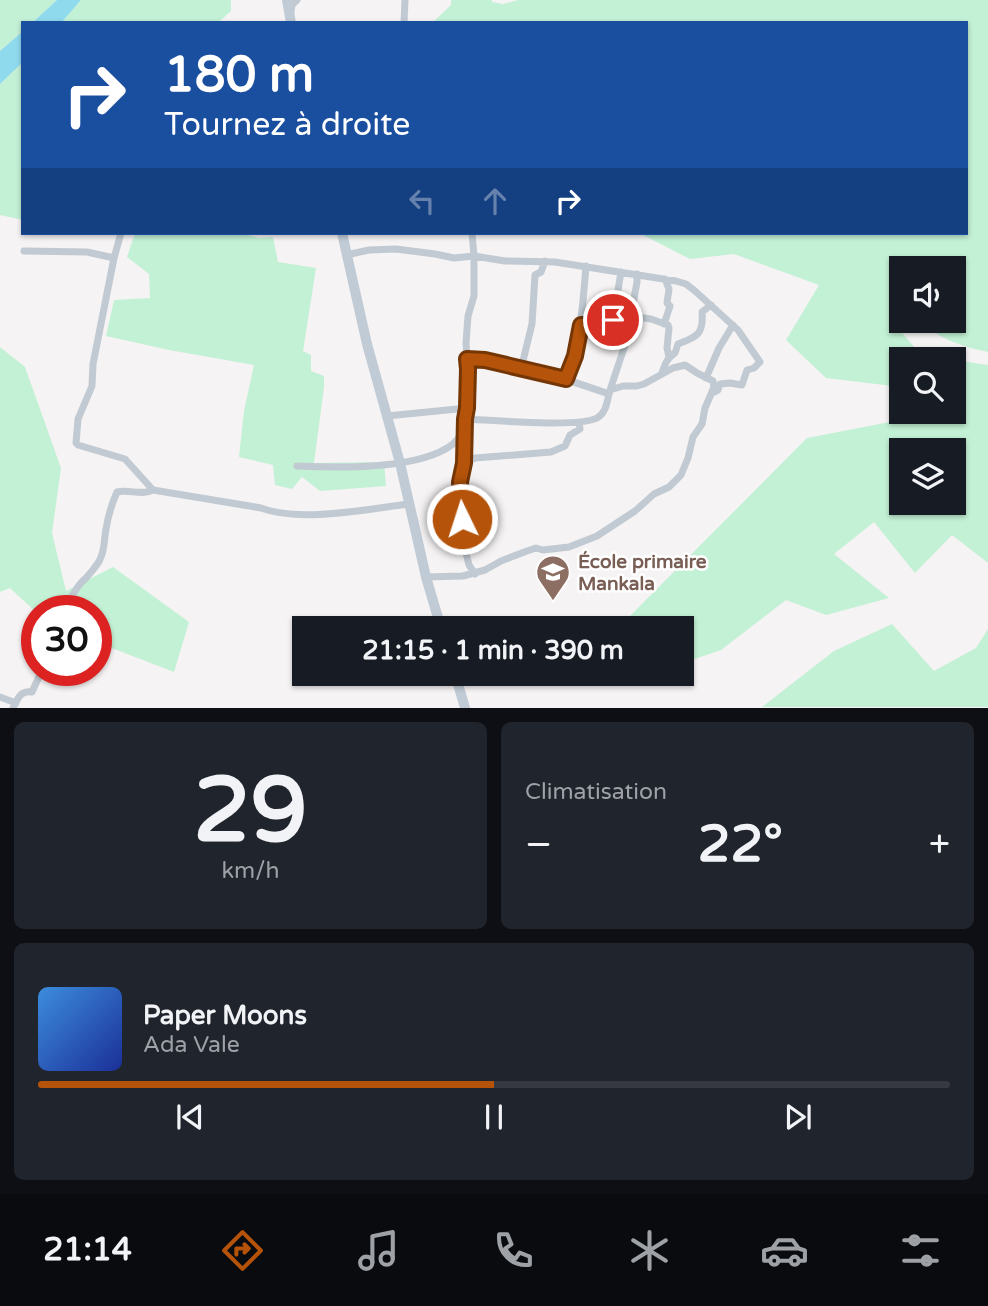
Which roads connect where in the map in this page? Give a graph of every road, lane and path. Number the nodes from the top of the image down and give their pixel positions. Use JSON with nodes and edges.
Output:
{"nodes":[{"id":1,"x":287,"y":0,"type":"edge"},
{"id":2,"x":297,"y":0,"type":"edge"},
{"id":3,"x":405,"y":0,"type":"edge"},
{"id":4,"x":291,"y":21,"type":"edge"},
{"id":5,"x":291,"y":21,"type":"edge"},
{"id":6,"x":404,"y":21,"type":"edge"},
{"id":7,"x":120,"y":235,"type":"edge"},
{"id":8,"x":341,"y":235,"type":"edge"},
{"id":9,"x":472,"y":235,"type":"edge"},
{"id":10,"x":24,"y":251,"type":"dead end"},
{"id":11,"x":346,"y":255,"type":"junction"},
{"id":12,"x":474,"y":256,"type":"junction"},
{"id":13,"x":114,"y":258,"type":"junction"},
{"id":14,"x":545,"y":261,"type":"junction"},
{"id":15,"x":586,"y":266,"type":"junction"},
{"id":16,"x":621,"y":272,"type":"junction"},
{"id":17,"x":637,"y":274,"type":"junction"},
{"id":18,"x":665,"y":279,"type":"junction"},
{"id":19,"x":711,"y":305,"type":"junction"},
{"id":20,"x":631,"y":316,"type":"junction"},
{"id":21,"x":664,"y":324,"type":"junction"},
{"id":22,"x":581,"y":325,"type":"junction"},
{"id":23,"x":733,"y":325,"type":"junction"},
{"id":24,"x":669,"y":357,"type":"junction"},
{"id":25,"x":467,"y":359,"type":"junction"},
{"id":26,"x":521,"y":369,"type":"junction"},
{"id":27,"x":662,"y":373,"type":"junction"},
{"id":28,"x":706,"y":378,"type":"junction"},
{"id":29,"x":566,"y":379,"type":"junction"},
{"id":30,"x":609,"y":392,"type":"junction"},
{"id":31,"x":709,"y":396,"type":"junction"},
{"id":32,"x":467,"y":408,"type":"junction"},
{"id":33,"x":387,"y":416,"type":"junction"},
{"id":34,"x":465,"y":419,"type":"junction"},
{"id":35,"x":579,"y":423,"type":"junction"},
{"id":36,"x":464,"y":431,"type":"junction"},
{"id":37,"x":400,"y":463,"type":"junction"},
{"id":38,"x":464,"y":463,"type":"junction"},
{"id":39,"x":297,"y":466,"type":"dead end"},
{"id":40,"x":153,"y":490,"type":"junction"},
{"id":41,"x":409,"y":504,"type":"junction"},
{"id":42,"x":475,"y":574,"type":"junction"},
{"id":43,"x":426,"y":577,"type":"junction"},
{"id":44,"x":74,"y":595,"type":"edge"},
{"id":45,"x":437,"y":616,"type":"edge"},
{"id":46,"x":35,"y":686,"type":"edge"},
{"id":47,"x":459,"y":686,"type":"edge"},
{"id":48,"x":0,"y":697,"type":"edge"},
{"id":49,"x":14,"y":705,"type":"edge"},
{"id":50,"x":465,"y":708,"type":"edge"}],
"edges":[{"from":1,"to":4,"type":"street"},
{"from":2,"to":5,"type":"street"},
{"from":3,"to":6,"type":"street"},
{"from":7,"to":13,"type":"street"},
{"from":8,"to":11,"type":"street"},
{"from":9,"to":12,"type":"street"},
{"from":10,"to":13,"type":"street"},
{"from":11,"to":12,"type":"street"},
{"from":11,"to":33,"type":"street"},
{"from":12,"to":14,"type":"street"},
{"from":12,"to":25,"type":"street"},
{"from":13,"to":40,"type":"street"},
{"from":14,"to":15,"type":"street"},
{"from":14,"to":26,"type":"street"},
{"from":15,"to":16,"type":"street"},
{"from":15,"to":22,"type":"street"},
{"from":16,"to":17,"type":"street"},
{"from":16,"to":22,"type":"street"},
{"from":17,"to":18,"type":"street"},
{"from":17,"to":20,"type":"street"},
{"from":18,"to":19,"type":"street"},
{"from":18,"to":21,"type":"street"},
{"from":19,"to":23,"type":"street"},
{"from":19,"to":24,"type":"street"},
{"from":20,"to":21,"type":"street"},
{"from":20,"to":30,"type":"street"},
{"from":21,"to":24,"type":"street"},
{"from":22,"to":29,"type":"street"},
{"from":23,"to":28,"type":"street"},
{"from":23,"to":31,"type":"street"},
{"from":24,"to":27,"type":"street"},
{"from":25,"to":26,"type":"street"},
{"from":25,"to":32,"type":"street"},
{"from":26,"to":29,"type":"street"},
{"from":27,"to":28,"type":"street"},
{"from":27,"to":30,"type":"street"},
{"from":28,"to":31,"type":"street"},
{"from":29,"to":30,"type":"street"},
{"from":30,"to":35,"type":"street"},
{"from":31,"to":42,"type":"street"},
{"from":32,"to":33,"type":"street"},
{"from":32,"to":34,"type":"street"},
{"from":33,"to":37,"type":"street"},
{"from":34,"to":35,"type":"street"},
{"from":34,"to":36,"type":"street"},
{"from":35,"to":38,"type":"street"},
{"from":36,"to":37,"type":"street"},
{"from":36,"to":38,"type":"street"},
{"from":37,"to":39,"type":"street"},
{"from":37,"to":41,"type":"street"},
{"from":38,"to":42,"type":"street"},
{"from":40,"to":41,"type":"street"},
{"from":40,"to":44,"type":"street"},
{"from":41,"to":43,"type":"street"},
{"from":42,"to":43,"type":"street"},
{"from":43,"to":45,"type":"street"},
{"from":46,"to":49,"type":"street"},
{"from":47,"to":50,"type":"street"},
{"from":48,"to":49,"type":"street"}]}
